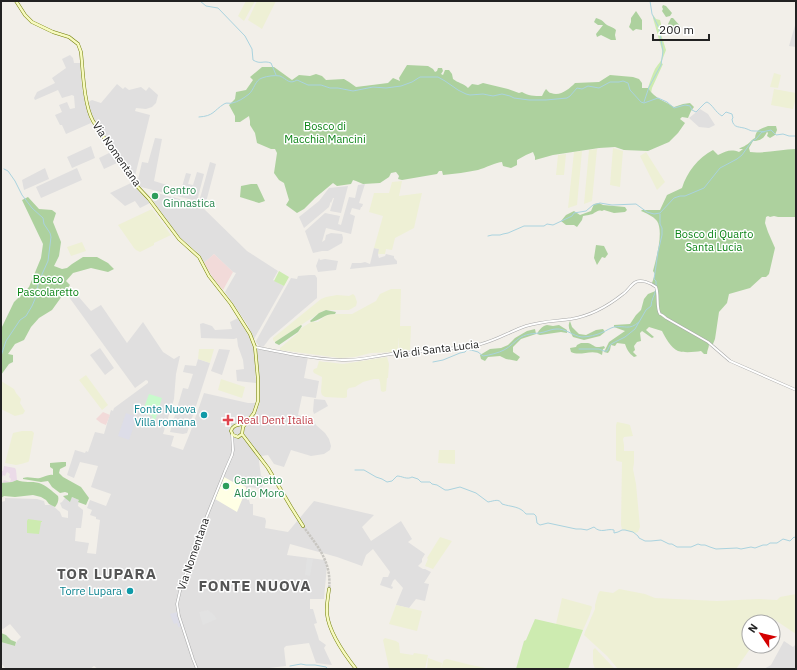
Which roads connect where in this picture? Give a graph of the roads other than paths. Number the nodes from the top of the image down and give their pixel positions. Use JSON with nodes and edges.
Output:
{"nodes":[{"id":1,"x":16,"y":1,"type":"edge"},
{"id":2,"x":255,"y":347,"type":"junction"},
{"id":3,"x":796,"y":390,"type":"edge"},
{"id":4,"x":246,"y":422,"type":"junction"},
{"id":5,"x":240,"y":426,"type":"junction"},
{"id":6,"x":243,"y":430,"type":"junction"},
{"id":7,"x":232,"y":434,"type":"junction"},
{"id":8,"x":242,"y":434,"type":"junction"},
{"id":9,"x":236,"y":437,"type":"junction"},
{"id":10,"x":232,"y":441,"type":"junction"},
{"id":11,"x":303,"y":526,"type":"tunnel mouth"},
{"id":12,"x":329,"y":589,"type":"tunnel mouth"},
{"id":13,"x":197,"y":669,"type":"edge"},
{"id":14,"x":356,"y":669,"type":"edge"}],
"edges":[{"from":1,"to":2,"type":"main road","name":"Via Nomentana"},
{"from":2,"to":3,"type":"street","name":"Via di Santa Lucia"},
{"from":2,"to":4,"type":"main road","name":"Via Nomentana"},
{"from":4,"to":5,"type":"main road","name":"Via Nomentana"},
{"from":4,"to":6,"type":"main road","name":"Via Nomentana"},
{"from":5,"to":6,"type":"main road"},
{"from":5,"to":7,"type":"main road"},
{"from":6,"to":8,"type":"main road"},
{"from":7,"to":9,"type":"main road"},
{"from":7,"to":10,"type":"street","name":"Via Nomentana"},
{"from":8,"to":9,"type":"main road"},
{"from":8,"to":11,"type":"main road"},
{"from":9,"to":10,"type":"street"},
{"from":10,"to":13,"type":"street","name":"Via Nomentana"},
{"from":12,"to":14,"type":"main road"}]}
